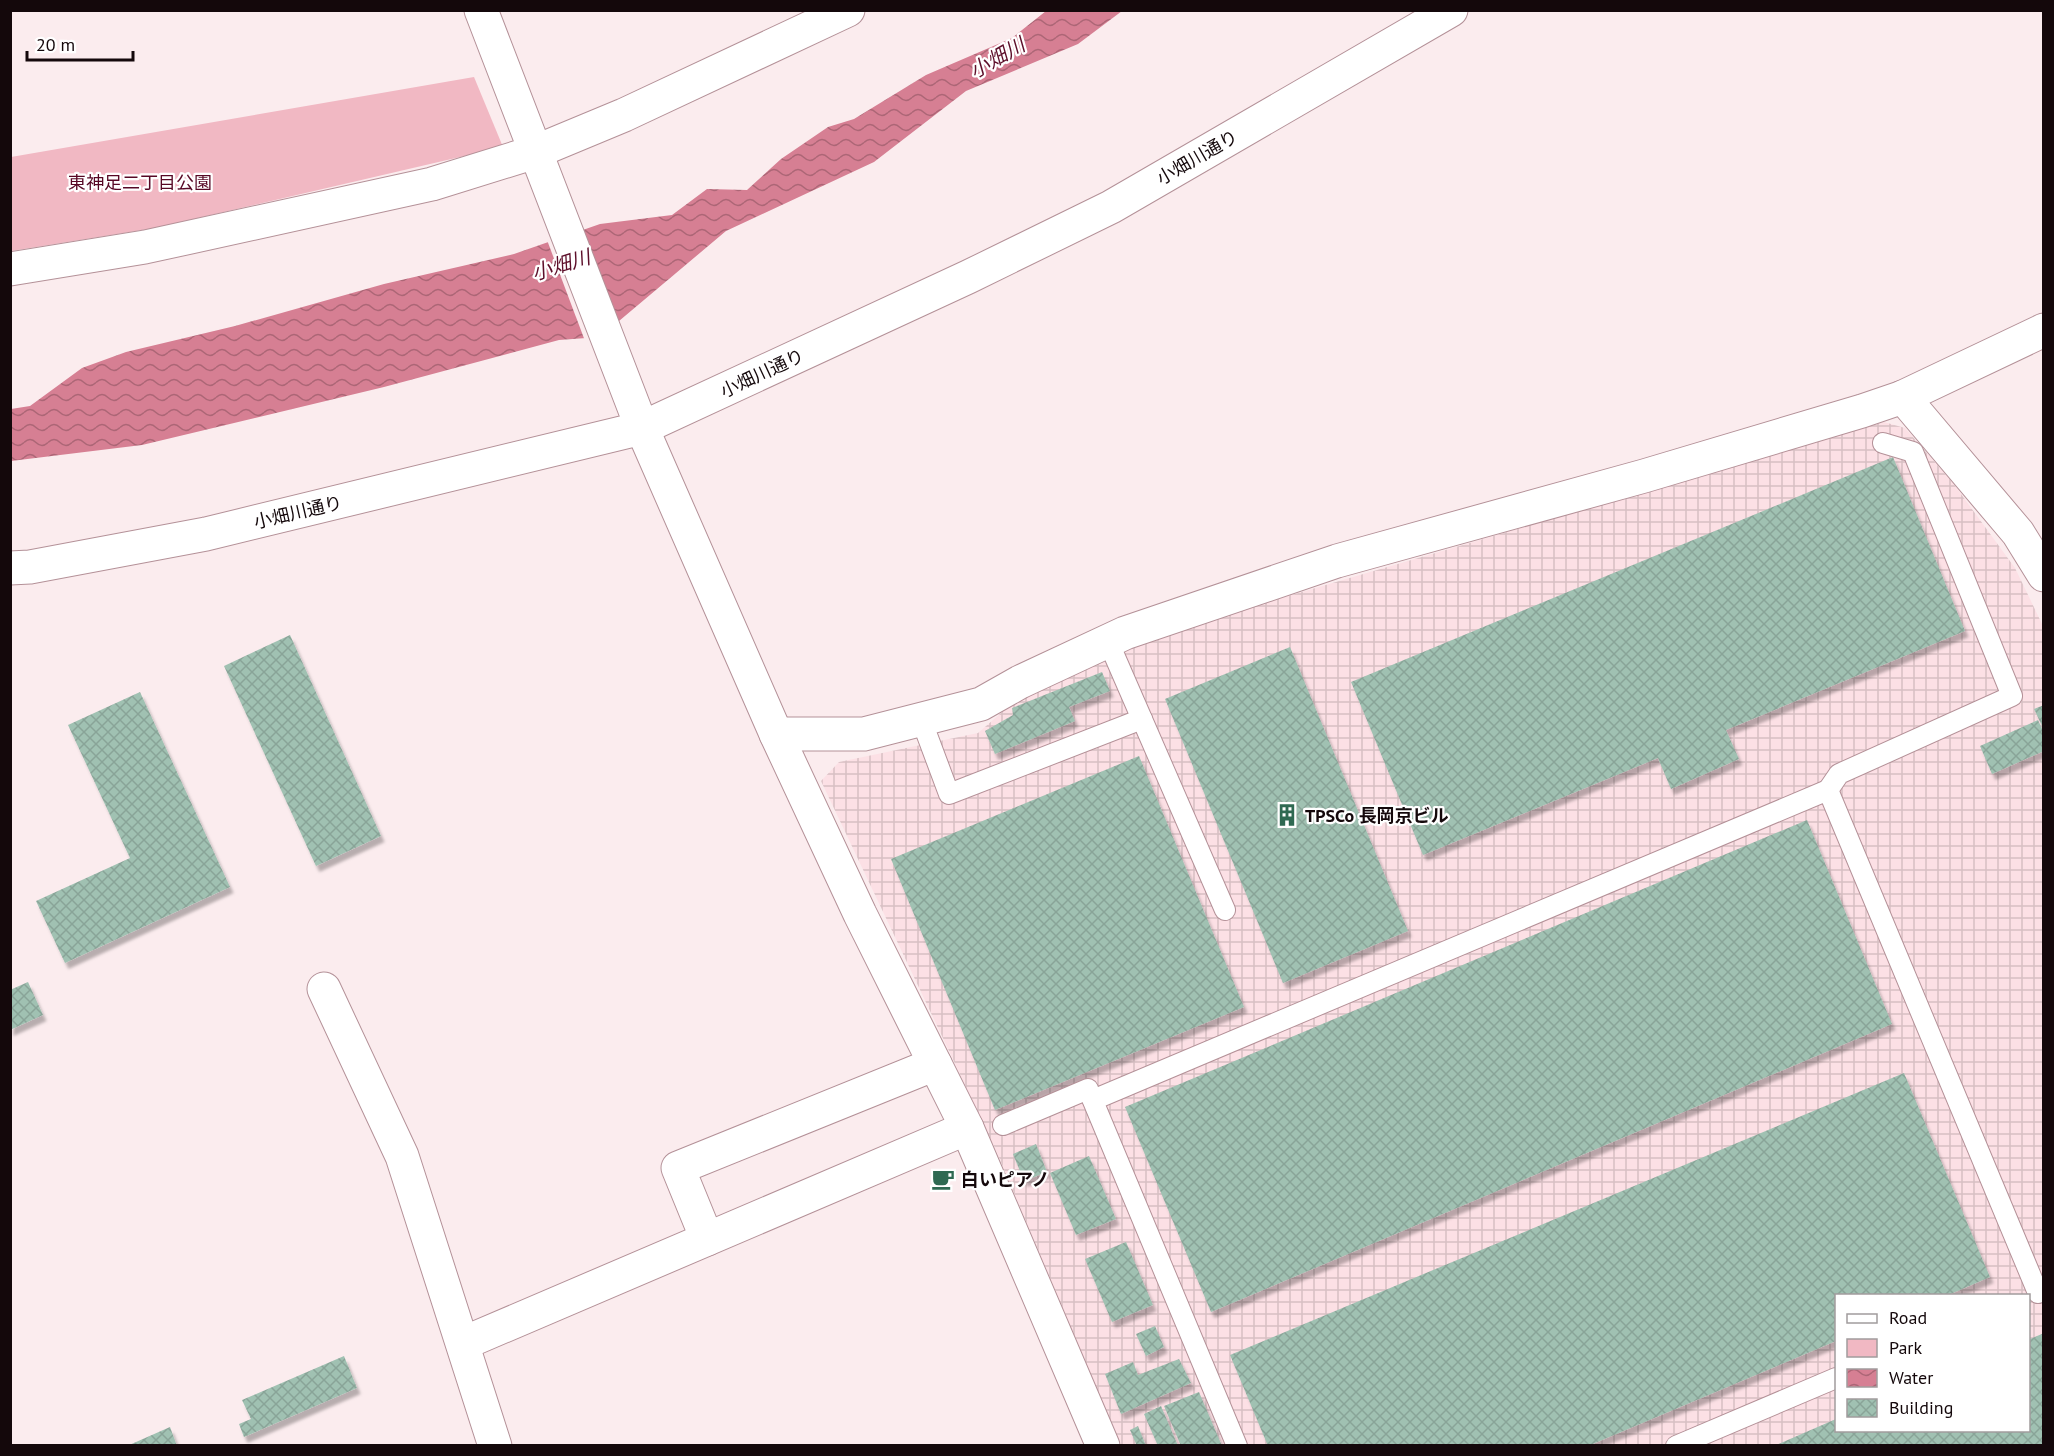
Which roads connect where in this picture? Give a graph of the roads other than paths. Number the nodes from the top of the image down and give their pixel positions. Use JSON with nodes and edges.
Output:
{"nodes":[{"id":1,"x":481,"y":10,"type":"edge"},
{"id":2,"x":848,"y":10,"type":"edge"},
{"id":3,"x":1451,"y":10,"type":"edge"},
{"id":4,"x":538,"y":160,"type":"junction"},
{"id":5,"x":10,"y":269,"type":"edge"},
{"id":6,"x":2043,"y":330,"type":"edge"},
{"id":7,"x":1903,"y":397,"type":"junction"},
{"id":8,"x":642,"y":428,"type":"junction"},
{"id":9,"x":1883,"y":443,"type":"dead end"},
{"id":10,"x":10,"y":568,"type":"edge"},
{"id":11,"x":2043,"y":575,"type":"edge"},
{"id":12,"x":1108,"y":641,"type":"junction"},
{"id":13,"x":921,"y":719,"type":"junction"},
{"id":14,"x":1142,"y":719,"type":"junction"},
{"id":15,"x":776,"y":734,"type":"junction"},
{"id":16,"x":1828,"y":790,"type":"junction"},
{"id":17,"x":1224,"y":910,"type":"dead end"},
{"id":18,"x":324,"y":989,"type":"dead end"},
{"id":19,"x":935,"y":1064,"type":"junction"},
{"id":20,"x":1093,"y":1100,"type":"junction"},
{"id":21,"x":1003,"y":1125,"type":"dead end"},
{"id":22,"x":967,"y":1128,"type":"junction"},
{"id":23,"x":707,"y":1239,"type":"junction"},
{"id":24,"x":2037,"y":1294,"type":"edge"},
{"id":25,"x":464,"y":1343,"type":"junction"},
{"id":26,"x":1835,"y":1378,"type":"edge"},
{"id":27,"x":1701,"y":1441,"type":"edge"},
{"id":28,"x":495,"y":1446,"type":"edge"},
{"id":29,"x":1103,"y":1446,"type":"edge"},
{"id":30,"x":1237,"y":1446,"type":"edge"},
{"id":31,"x":1676,"y":1446,"type":"edge"}],
"edges":[{"from":1,"to":4,"type":"street"},
{"from":2,"to":4,"type":"street"},
{"from":3,"to":8,"type":"street","name":"小畑川通り"},
{"from":4,"to":5,"type":"street"},
{"from":4,"to":8,"type":"street"},
{"from":6,"to":7,"type":"street"},
{"from":7,"to":11,"type":"street"},
{"from":7,"to":12,"type":"street"},
{"from":8,"to":10,"type":"street","name":"小畑川通り"},
{"from":8,"to":15,"type":"street"},
{"from":9,"to":16,"type":"lane"},
{"from":12,"to":13,"type":"street"},
{"from":12,"to":14,"type":"lane"},
{"from":13,"to":14,"type":"lane"},
{"from":13,"to":15,"type":"street"},
{"from":14,"to":17,"type":"lane"},
{"from":15,"to":19,"type":"street"},
{"from":16,"to":20,"type":"lane"},
{"from":16,"to":24,"type":"lane"},
{"from":18,"to":25,"type":"street"},
{"from":19,"to":22,"type":"street"},
{"from":19,"to":23,"type":"street"},
{"from":20,"to":21,"type":"lane"},
{"from":20,"to":30,"type":"lane"},
{"from":22,"to":23,"type":"street"},
{"from":22,"to":29,"type":"street"},
{"from":23,"to":25,"type":"street"},
{"from":25,"to":28,"type":"street"},
{"from":26,"to":27,"type":"lane"},
{"from":27,"to":31,"type":"lane"}]}
